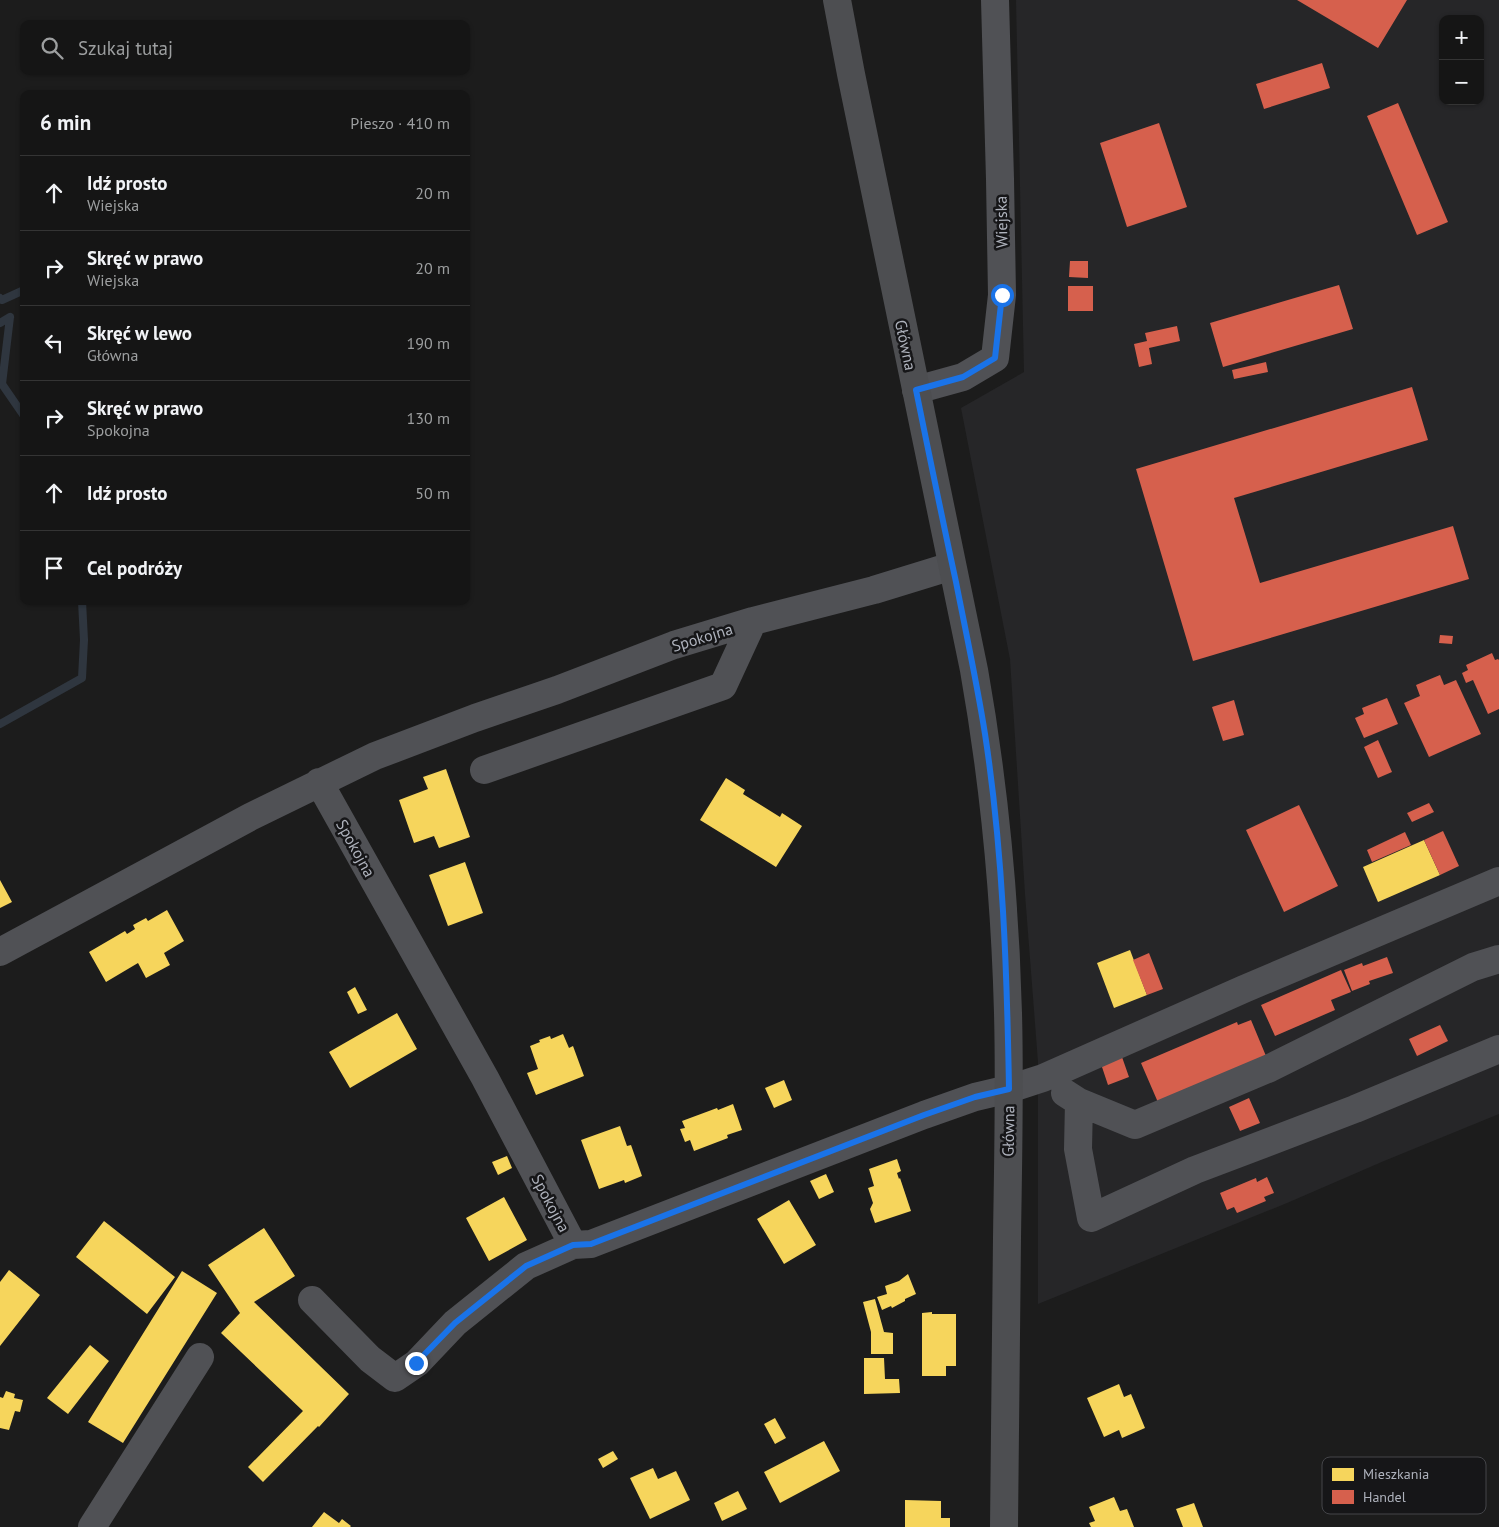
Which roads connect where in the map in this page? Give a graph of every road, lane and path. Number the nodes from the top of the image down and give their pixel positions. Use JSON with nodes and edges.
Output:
{"nodes":[{"id":1,"x":837,"y":0,"type":"edge"},
{"id":2,"x":995,"y":0,"type":"edge"},
{"id":3,"x":916,"y":390,"type":"junction"},
{"id":4,"x":952,"y":566,"type":"junction"},
{"id":5,"x":753,"y":621,"type":"junction"},
{"id":6,"x":484,"y":770,"type":"dead end"},
{"id":7,"x":319,"y":782,"type":"junction"},
{"id":8,"x":1499,"y":881,"type":"edge"},
{"id":9,"x":0,"y":952,"type":"edge"},
{"id":10,"x":1499,"y":959,"type":"edge"},
{"id":11,"x":1499,"y":1050,"type":"edge"},
{"id":12,"x":1043,"y":1078,"type":"junction"},
{"id":13,"x":1009,"y":1089,"type":"junction"},
{"id":14,"x":1079,"y":1102,"type":"junction"},
{"id":15,"x":573,"y":1245,"type":"junction"},
{"id":16,"x":312,"y":1300,"type":"dead end"},
{"id":17,"x":200,"y":1357,"type":"dead end"},
{"id":18,"x":92,"y":1527,"type":"edge"},
{"id":19,"x":1004,"y":1527,"type":"edge"}],
"edges":[{"from":1,"to":3,"type":"main road","name":"Główna"},
{"from":2,"to":3,"type":"street","name":"Wiejska"},
{"from":3,"to":4,"type":"main road","name":"Główna"},
{"from":4,"to":5,"type":"street","name":"Spokojna"},
{"from":4,"to":13,"type":"main road","name":"Główna"},
{"from":5,"to":6,"type":"street"},
{"from":5,"to":7,"type":"street","name":"Spokojna"},
{"from":7,"to":9,"type":"street","name":"Spokojna"},
{"from":7,"to":15,"type":"street","name":"Spokojna"},
{"from":8,"to":12,"type":"street","name":"Spokojna"},
{"from":10,"to":14,"type":"street"},
{"from":11,"to":14,"type":"street"},
{"from":12,"to":13,"type":"street","name":"Spokojna"},
{"from":12,"to":14,"type":"street"},
{"from":13,"to":15,"type":"street","name":"Spokojna"},
{"from":13,"to":19,"type":"main road","name":"Główna"},
{"from":15,"to":16,"type":"street"},
{"from":17,"to":18,"type":"street"}]}
